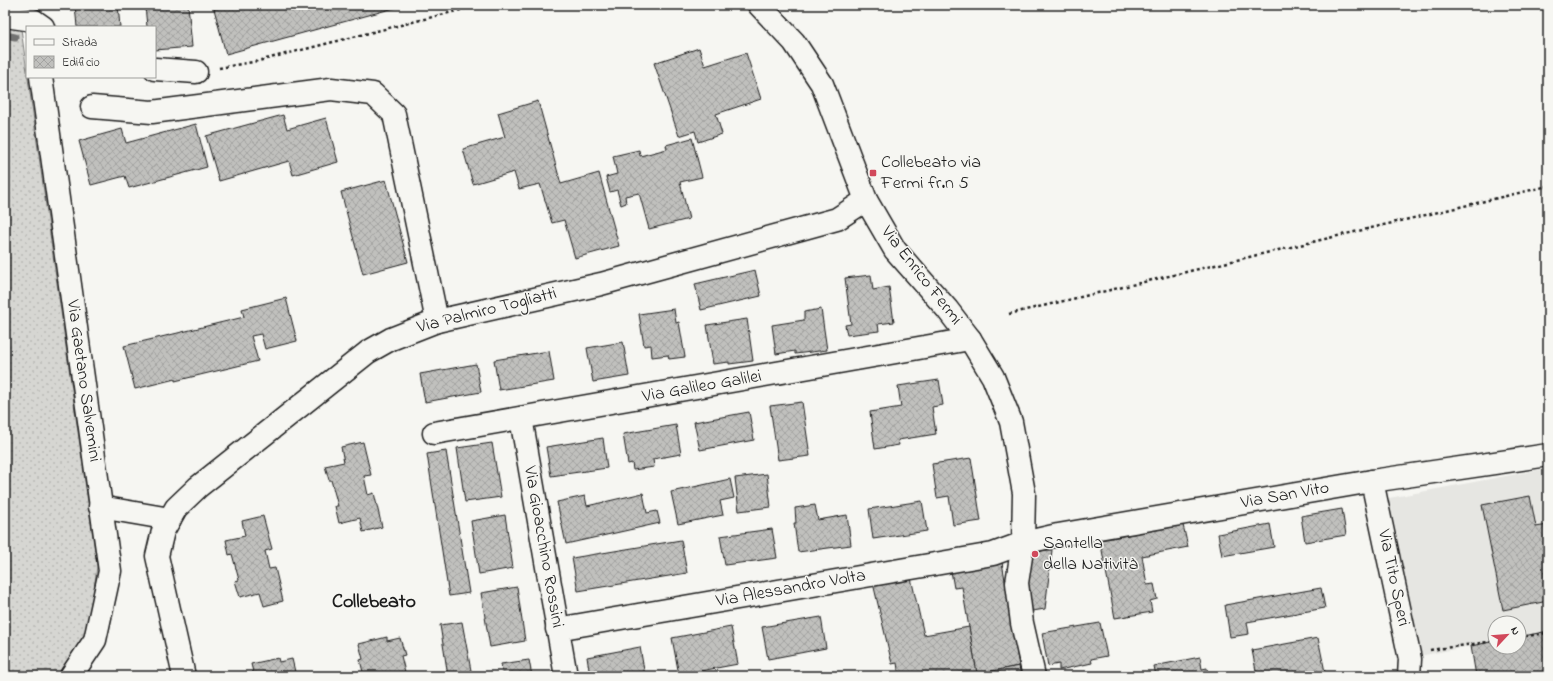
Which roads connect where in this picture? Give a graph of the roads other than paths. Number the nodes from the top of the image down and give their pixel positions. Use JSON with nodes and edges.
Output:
{"nodes":[{"id":1,"x":759,"y":5,"type":"edge"},
{"id":2,"x":5,"y":16,"type":"edge"},
{"id":3,"x":36,"y":20,"type":"edge"},
{"id":4,"x":156,"y":69,"type":"edge"},
{"id":5,"x":196,"y":72,"type":"road end"},
{"id":6,"x":41,"y":78,"type":"edge"},
{"id":7,"x":92,"y":107,"type":"dead end"},
{"id":8,"x":866,"y":200,"type":"junction"},
{"id":9,"x":837,"y":219,"type":"junction"},
{"id":10,"x":879,"y":223,"type":"junction"},
{"id":11,"x":437,"y":321,"type":"junction"},
{"id":12,"x":970,"y":340,"type":"junction"},
{"id":13,"x":521,"y":418,"type":"junction"},
{"id":14,"x":434,"y":433,"type":"dead end"},
{"id":15,"x":1548,"y":455,"type":"edge"},
{"id":16,"x":1372,"y":481,"type":"junction"},
{"id":17,"x":100,"y":508,"type":"junction"},
{"id":18,"x":170,"y":519,"type":"junction"},
{"id":19,"x":1023,"y":543,"type":"junction"},
{"id":20,"x":557,"y":629,"type":"junction"},
{"id":21,"x":71,"y":676,"type":"edge"},
{"id":22,"x":184,"y":676,"type":"edge"},
{"id":23,"x":566,"y":676,"type":"edge"},
{"id":24,"x":1034,"y":676,"type":"edge"},
{"id":25,"x":1409,"y":676,"type":"edge"}],
"edges":[{"from":1,"to":8,"type":"street","name":"Via Enrico Fermi"},
{"from":2,"to":3,"type":"street"},
{"from":4,"to":5,"type":"street"},
{"from":6,"to":17,"type":"street","name":"Via Gaetano Salvemini"},
{"from":7,"to":11,"type":"street"},
{"from":8,"to":9,"type":"street","name":"Via Palmiro Togliatti"},
{"from":8,"to":10,"type":"street","name":"Via Enrico Fermi"},
{"from":9,"to":10,"type":"street","name":"Via Palmiro Togliatti"},
{"from":9,"to":11,"type":"street","name":"Via Palmiro Togliatti"},
{"from":10,"to":12,"type":"street","name":"Via Enrico Fermi"},
{"from":11,"to":18,"type":"street","name":"Via Palmiro Togliatti"},
{"from":12,"to":13,"type":"street","name":"Via Galileo Galilei"},
{"from":12,"to":19,"type":"street","name":"Via Enrico Fermi"},
{"from":13,"to":14,"type":"street","name":"Via Galileo Galilei"},
{"from":13,"to":20,"type":"street","name":"Via Gioacchino Rossini"},
{"from":15,"to":16,"type":"street","name":"Via San Vito"},
{"from":16,"to":19,"type":"street","name":"Via San Vito"},
{"from":16,"to":25,"type":"street","name":"Via Tito Speri"},
{"from":17,"to":18,"type":"street"},
{"from":17,"to":21,"type":"street","name":"Via Gaetano Salvemini"},
{"from":18,"to":22,"type":"street","name":"Via Palmiro Togliatti"},
{"from":19,"to":20,"type":"street","name":"Via Alessandro Volta"},
{"from":19,"to":24,"type":"street","name":"Via Enrico Fermi"},
{"from":20,"to":23,"type":"street","name":"Via Gioacchino Rossini"}]}
